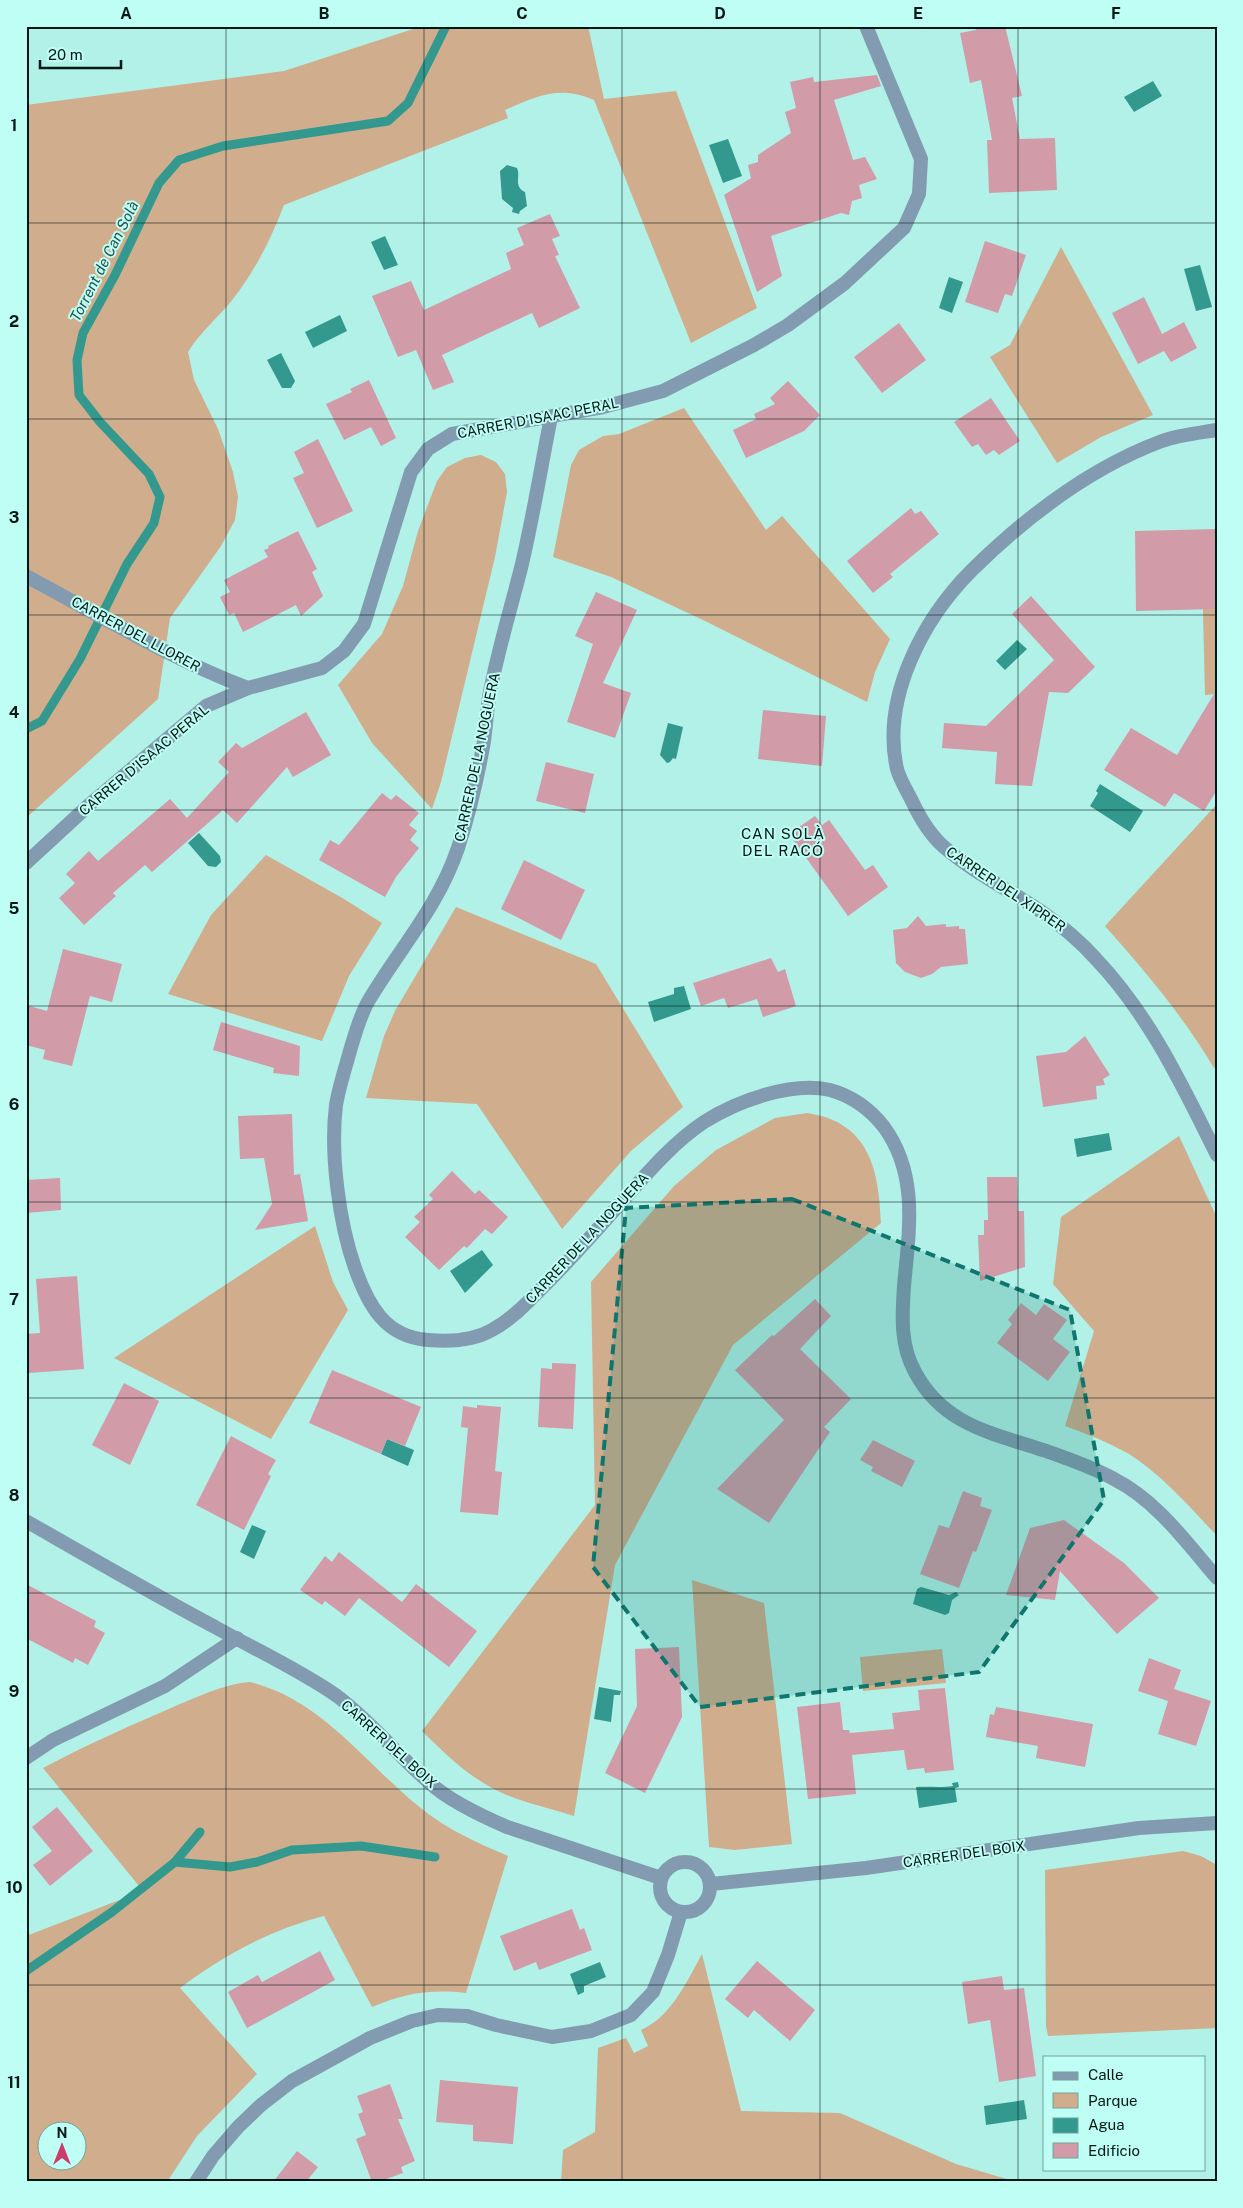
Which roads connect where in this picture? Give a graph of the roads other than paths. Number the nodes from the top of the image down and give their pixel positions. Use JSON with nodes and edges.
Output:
{"nodes":[{"id":1,"x":866,"y":26,"type":"edge"},
{"id":2,"x":551,"y":417,"type":"junction"},
{"id":3,"x":1217,"y":430,"type":"edge"},
{"id":4,"x":26,"y":576,"type":"edge"},
{"id":5,"x":248,"y":688,"type":"junction"},
{"id":6,"x":26,"y":863,"type":"edge"},
{"id":7,"x":1217,"y":1155,"type":"edge"},
{"id":8,"x":26,"y":1521,"type":"edge"},
{"id":9,"x":1217,"y":1578,"type":"edge"},
{"id":10,"x":237,"y":1638,"type":"junction"},
{"id":11,"x":26,"y":1758,"type":"edge"},
{"id":12,"x":1217,"y":1823,"type":"edge"},
{"id":13,"x":662,"y":1878,"type":"junction"},
{"id":14,"x":711,"y":1884,"type":"junction"},
{"id":15,"x":680,"y":1912,"type":"junction"},
{"id":16,"x":196,"y":2182,"type":"edge"}],
"edges":[{"from":1,"to":2,"type":"street","name":"CARRER D'ISAAC PERAL"},
{"from":2,"to":5,"type":"street","name":"CARRER D'ISAAC PERAL"},
{"from":2,"to":9,"type":"street","name":"CARRER DE LA NOGUERA"},
{"from":3,"to":7,"type":"street","name":"CARRER DEL XIPRER"},
{"from":4,"to":5,"type":"street","name":"CARRER DEL LLORER"},
{"from":5,"to":6,"type":"street","name":"CARRER D'ISAAC PERAL"},
{"from":8,"to":10,"type":"street","name":"CARRER DEL BOIX"},
{"from":10,"to":11,"type":"street"},
{"from":10,"to":13,"type":"street","name":"CARRER DEL BOIX"},
{"from":12,"to":14,"type":"street","name":"CARRER DEL BOIX"},
{"from":13,"to":14,"type":"street"},
{"from":13,"to":15,"type":"street"},
{"from":14,"to":15,"type":"street"},
{"from":15,"to":16,"type":"street"}]}
